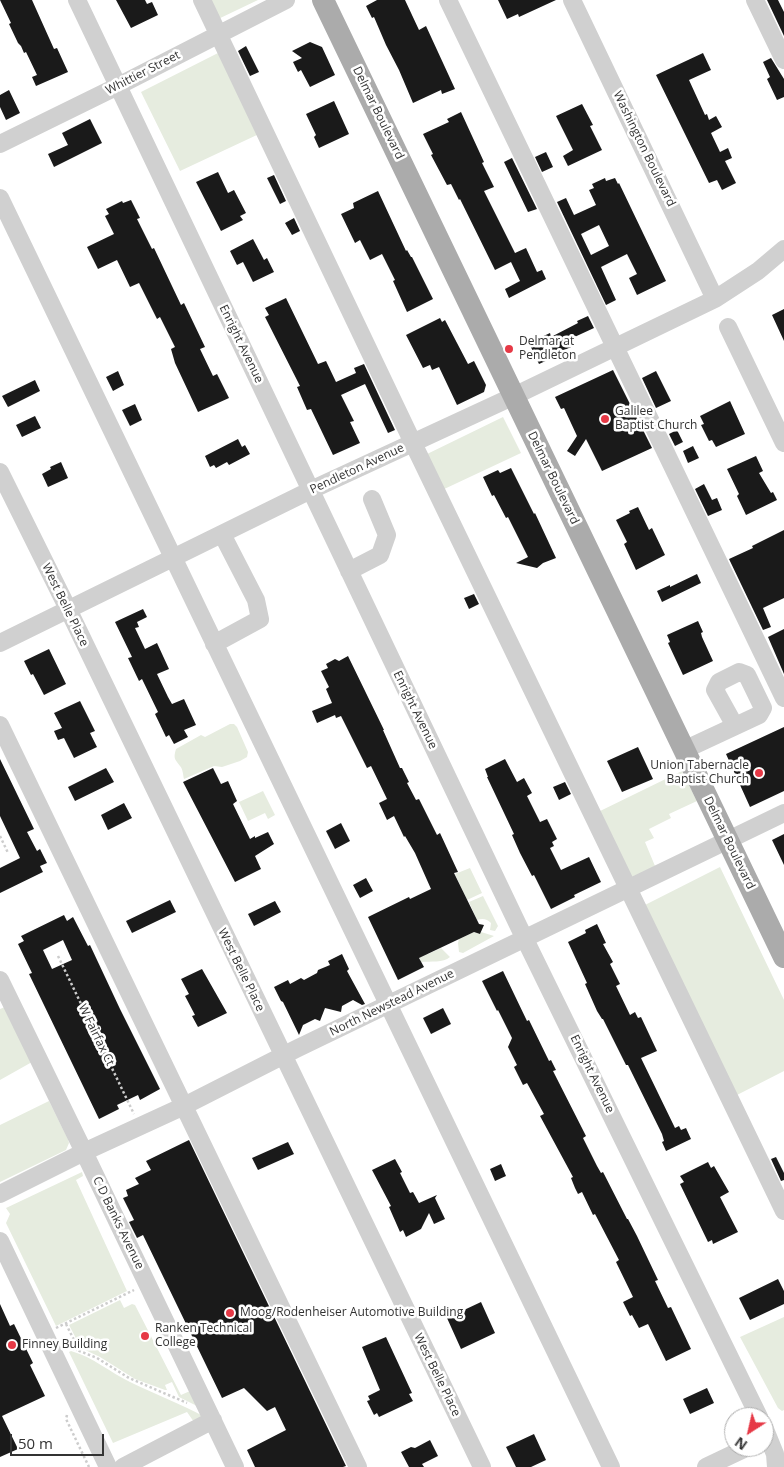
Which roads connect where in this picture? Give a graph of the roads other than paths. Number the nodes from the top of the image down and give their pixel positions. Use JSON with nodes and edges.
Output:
{"nodes":[{"id":1,"x":76,"y":0,"type":"edge"},
{"id":2,"x":202,"y":0,"type":"edge"},
{"id":3,"x":286,"y":0,"type":"edge"},
{"id":4,"x":323,"y":0,"type":"edge"},
{"id":5,"x":448,"y":0,"type":"edge"},
{"id":6,"x":572,"y":0,"type":"edge"},
{"id":7,"x":755,"y":0,"type":"edge"},
{"id":8,"x":219,"y":35,"type":"junction"},
{"id":9,"x":784,"y":60,"type":"edge"},
{"id":10,"x":118,"y":86,"type":"junction"},
{"id":11,"x":0,"y":144,"type":"edge"},
{"id":12,"x":0,"y":198,"type":"edge"},
{"id":13,"x":784,"y":250,"type":"edge"},
{"id":14,"x":715,"y":299,"type":"junction"},
{"id":15,"x":728,"y":328,"type":"dead end"},
{"id":16,"x":615,"y":348,"type":"junction"},
{"id":17,"x":514,"y":396,"type":"junction"},
{"id":18,"x":413,"y":443,"type":"junction"},
{"id":19,"x":784,"y":443,"type":"edge"},
{"id":20,"x":0,"y":472,"type":"edge"},
{"id":21,"x":311,"y":490,"type":"junction"},
{"id":22,"x":372,"y":500,"type":"dead end"},
{"id":23,"x":222,"y":534,"type":"junction"},
{"id":24,"x":173,"y":558,"type":"junction"},
{"id":25,"x":349,"y":571,"type":"junction"},
{"id":26,"x":68,"y":609,"type":"junction"},
{"id":27,"x":0,"y":643,"type":"edge"},
{"id":28,"x":214,"y":644,"type":"junction"},
{"id":29,"x":784,"y":698,"type":"edge"},
{"id":30,"x":0,"y":724,"type":"edge"},
{"id":31,"x":735,"y":726,"type":"dead end"},
{"id":32,"x":684,"y":750,"type":"junction"},
{"id":33,"x":784,"y":813,"type":"edge"},
{"id":34,"x":727,"y":840,"type":"junction"},
{"id":35,"x":629,"y":888,"type":"junction"},
{"id":36,"x":525,"y":938,"type":"junction"},
{"id":37,"x":784,"y":956,"type":"edge"},
{"id":38,"x":0,"y":980,"type":"edge"},
{"id":39,"x":388,"y":1005,"type":"junction"},
{"id":40,"x":283,"y":1056,"type":"junction"},
{"id":41,"x":184,"y":1106,"type":"junction"},
{"id":42,"x":84,"y":1152,"type":"junction"},
{"id":43,"x":0,"y":1194,"type":"edge"},
{"id":44,"x":784,"y":1211,"type":"edge"},
{"id":45,"x":0,"y":1241,"type":"edge"},
{"id":46,"x":754,"y":1407,"type":"edge"},
{"id":47,"x":213,"y":1420,"type":"junction"},
{"id":48,"x":774,"y":1454,"type":"edge"},
{"id":49,"x":729,"y":1457,"type":"edge"},
{"id":50,"x":714,"y":1465,"type":"edge"},
{"id":51,"x":108,"y":1467,"type":"edge"},
{"id":52,"x":123,"y":1467,"type":"edge"},
{"id":53,"x":235,"y":1467,"type":"edge"},
{"id":54,"x":358,"y":1467,"type":"edge"},
{"id":55,"x":482,"y":1467,"type":"edge"},
{"id":56,"x":611,"y":1467,"type":"edge"},
{"id":57,"x":776,"y":1467,"type":"edge"}],
"edges":[{"from":1,"to":10,"type":"street","name":"Enright Avenue"},
{"from":2,"to":8,"type":"street"},
{"from":3,"to":8,"type":"street","name":"Whittier Street"},
{"from":4,"to":17,"type":"main road","name":"Delmar Boulevard"},
{"from":5,"to":16,"type":"street"},
{"from":6,"to":14,"type":"street","name":"Washington Boulevard"},
{"from":7,"to":9,"type":"street"},
{"from":8,"to":10,"type":"street","name":"Whittier Street"},
{"from":8,"to":18,"type":"street"},
{"from":10,"to":11,"type":"street","name":"Whittier Street"},
{"from":10,"to":21,"type":"street","name":"Enright Avenue"},
{"from":12,"to":24,"type":"street"},
{"from":13,"to":14,"type":"street","name":"Pendleton Avenue"},
{"from":14,"to":16,"type":"street","name":"Pendleton Avenue"},
{"from":15,"to":19,"type":"street"},
{"from":16,"to":17,"type":"street","name":"Pendleton Avenue"},
{"from":16,"to":29,"type":"street"},
{"from":17,"to":18,"type":"street","name":"Pendleton Avenue"},
{"from":17,"to":32,"type":"main road","name":"Delmar Boulevard"},
{"from":18,"to":21,"type":"street","name":"Pendleton Avenue"},
{"from":18,"to":35,"type":"street"},
{"from":20,"to":26,"type":"street","name":"West Belle Place"},
{"from":21,"to":23,"type":"street","name":"Pendleton Avenue"},
{"from":21,"to":25,"type":"street","name":"Enright Avenue"},
{"from":22,"to":25,"type":"street"},
{"from":23,"to":24,"type":"street","name":"Pendleton Avenue"},
{"from":23,"to":28,"type":"street"},
{"from":24,"to":26,"type":"street","name":"Pendleton Avenue"},
{"from":24,"to":28,"type":"street"},
{"from":25,"to":36,"type":"street","name":"Enright Avenue"},
{"from":26,"to":27,"type":"street","name":"Pendleton Avenue"},
{"from":26,"to":40,"type":"street","name":"West Belle Place"},
{"from":28,"to":39,"type":"street"},
{"from":30,"to":41,"type":"street"},
{"from":31,"to":32,"type":"street"},
{"from":32,"to":34,"type":"main road","name":"Delmar Boulevard"},
{"from":33,"to":34,"type":"street","name":"North Newstead Avenue"},
{"from":34,"to":35,"type":"street","name":"North Newstead Avenue"},
{"from":34,"to":37,"type":"main road","name":"Delmar Boulevard"},
{"from":35,"to":36,"type":"street","name":"North Newstead Avenue"},
{"from":35,"to":44,"type":"street"},
{"from":36,"to":39,"type":"street","name":"North Newstead Avenue"},
{"from":36,"to":46,"type":"street","name":"Enright Avenue"},
{"from":38,"to":42,"type":"street","name":"C D Banks Avenue"},
{"from":39,"to":40,"type":"street","name":"North Newstead Avenue"},
{"from":39,"to":56,"type":"street"},
{"from":40,"to":41,"type":"street","name":"North Newstead Avenue"},
{"from":40,"to":55,"type":"street","name":"West Belle Place"},
{"from":41,"to":42,"type":"street","name":"North Newstead Avenue"},
{"from":41,"to":54,"type":"street"},
{"from":42,"to":43,"type":"street","name":"North Newstead Avenue"},
{"from":42,"to":47,"type":"street","name":"C D Banks Avenue"},
{"from":45,"to":51,"type":"street"},
{"from":47,"to":52,"type":"street"},
{"from":47,"to":53,"type":"street","name":"C D Banks Avenue"},
{"from":48,"to":57,"type":"street"},
{"from":49,"to":50,"type":"street"}]}
